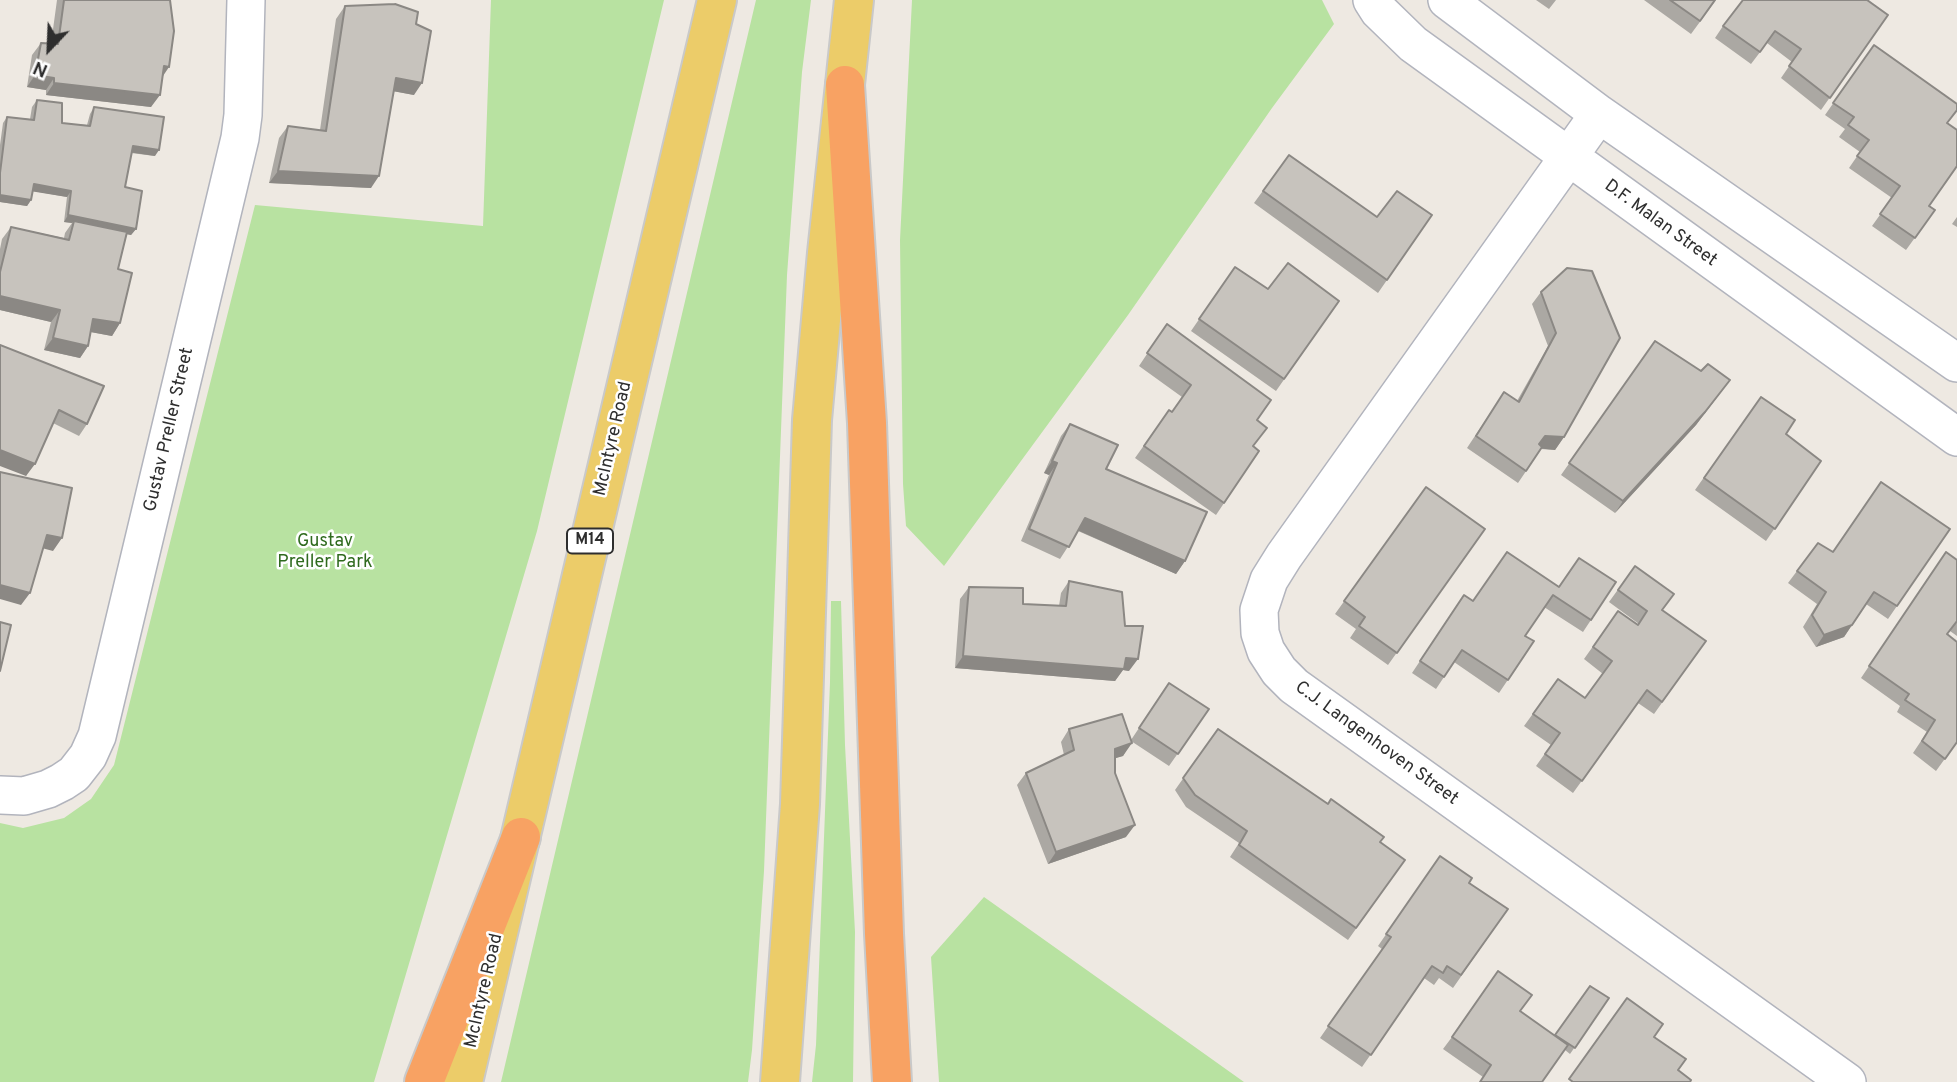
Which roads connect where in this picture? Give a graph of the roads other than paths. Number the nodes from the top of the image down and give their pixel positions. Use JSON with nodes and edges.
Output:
{"nodes":[{"id":1,"x":246,"y":0,"type":"edge"},
{"id":2,"x":717,"y":0,"type":"edge"},
{"id":3,"x":855,"y":0,"type":"edge"},
{"id":4,"x":1372,"y":0,"type":"edge"},
{"id":5,"x":1447,"y":0,"type":"edge"},
{"id":6,"x":845,"y":85,"type":"junction"},
{"id":7,"x":1599,"y":114,"type":"junction"},
{"id":8,"x":1568,"y":158,"type":"junction"},
{"id":9,"x":1957,"y":363,"type":"edge"},
{"id":10,"x":1957,"y":437,"type":"edge"},
{"id":11,"x":0,"y":795,"type":"edge"},
{"id":12,"x":521,"y":837,"type":"junction"},
{"id":13,"x":424,"y":1082,"type":"edge"},
{"id":14,"x":463,"y":1082,"type":"edge"},
{"id":15,"x":780,"y":1082,"type":"edge"},
{"id":16,"x":892,"y":1082,"type":"edge"},
{"id":17,"x":1847,"y":1082,"type":"edge"}],
"edges":[{"from":1,"to":11,"type":"street","name":"Gustav Preller Street"},
{"from":2,"to":12,"type":"main road","name":"McIntyre Road","number":"M14"},
{"from":3,"to":6,"type":"main road"},
{"from":4,"to":8,"type":"street","name":"D.F. Malan Street"},
{"from":5,"to":7,"type":"street"},
{"from":6,"to":15,"type":"main road"},
{"from":6,"to":16,"type":"highway"},
{"from":7,"to":8,"type":"street","name":"C.J. Langenhoven Street"},
{"from":7,"to":9,"type":"street"},
{"from":8,"to":10,"type":"street","name":"D.F. Malan Street"},
{"from":8,"to":17,"type":"street","name":"C.J. Langenhoven Street"},
{"from":12,"to":13,"type":"highway"},
{"from":12,"to":14,"type":"main road","name":"McIntyre Road","number":"M14"}]}
